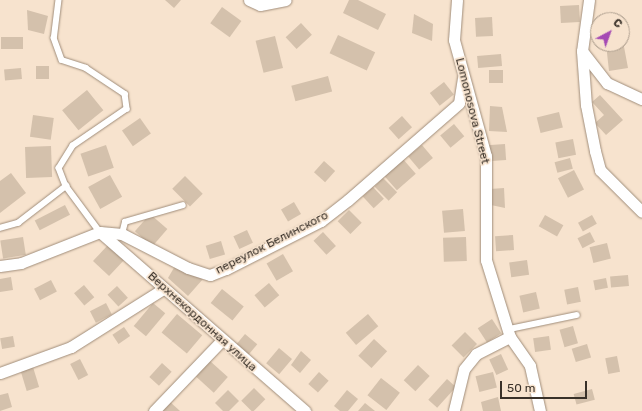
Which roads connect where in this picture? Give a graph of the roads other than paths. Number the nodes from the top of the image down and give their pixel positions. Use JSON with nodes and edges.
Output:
{"nodes":[{"id":1,"x":59,"y":0,"type":"edge"},
{"id":2,"x":249,"y":0,"type":"edge"},
{"id":3,"x":286,"y":0,"type":"edge"},
{"id":4,"x":458,"y":0,"type":"edge"},
{"id":5,"x":588,"y":0,"type":"edge"},
{"id":6,"x":582,"y":51,"type":"junction"},
{"id":7,"x":463,"y":78,"type":"junction"},
{"id":8,"x":642,"y":99,"type":"edge"},
{"id":9,"x":66,"y":186,"type":"junction"},
{"id":10,"x":183,"y":205,"type":"dead end"},
{"id":11,"x":642,"y":212,"type":"edge"},
{"id":12,"x":0,"y":228,"type":"edge"},
{"id":13,"x":100,"y":232,"type":"junction"},
{"id":14,"x":122,"y":234,"type":"junction"},
{"id":15,"x":0,"y":266,"type":"edge"},
{"id":16,"x":163,"y":289,"type":"junction"},
{"id":17,"x":577,"y":315,"type":"dead end"},
{"id":18,"x":510,"y":334,"type":"junction"},
{"id":19,"x":222,"y":340,"type":"junction"},
{"id":20,"x":0,"y":373,"type":"edge"},
{"id":21,"x":154,"y":411,"type":"edge"},
{"id":22,"x":305,"y":411,"type":"edge"},
{"id":23,"x":454,"y":411,"type":"edge"},
{"id":24,"x":540,"y":411,"type":"edge"}],
"edges":[{"from":1,"to":9,"type":"lane"},
{"from":2,"to":3,"type":"street"},
{"from":4,"to":7,"type":"street","name":"Lomonosova Street"},
{"from":5,"to":6,"type":"street"},
{"from":6,"to":8,"type":"street"},
{"from":6,"to":11,"type":"street"},
{"from":7,"to":14,"type":"street","name":"переулок Белинского"},
{"from":7,"to":18,"type":"street","name":"Lomonosova Street"},
{"from":9,"to":12,"type":"lane"},
{"from":9,"to":13,"type":"lane"},
{"from":10,"to":14,"type":"lane"},
{"from":13,"to":14,"type":"street","name":"переулок Белинского"},
{"from":13,"to":15,"type":"street"},
{"from":13,"to":16,"type":"street","name":"Верхнекордонная улица"},
{"from":16,"to":19,"type":"street","name":"Верхнекордонная улица"},
{"from":16,"to":20,"type":"street"},
{"from":17,"to":18,"type":"lane"},
{"from":18,"to":23,"type":"street"},
{"from":18,"to":24,"type":"street","name":"Lomonosova Street"},
{"from":19,"to":21,"type":"street"},
{"from":19,"to":22,"type":"street","name":"Верхнекордонная улица"}]}
